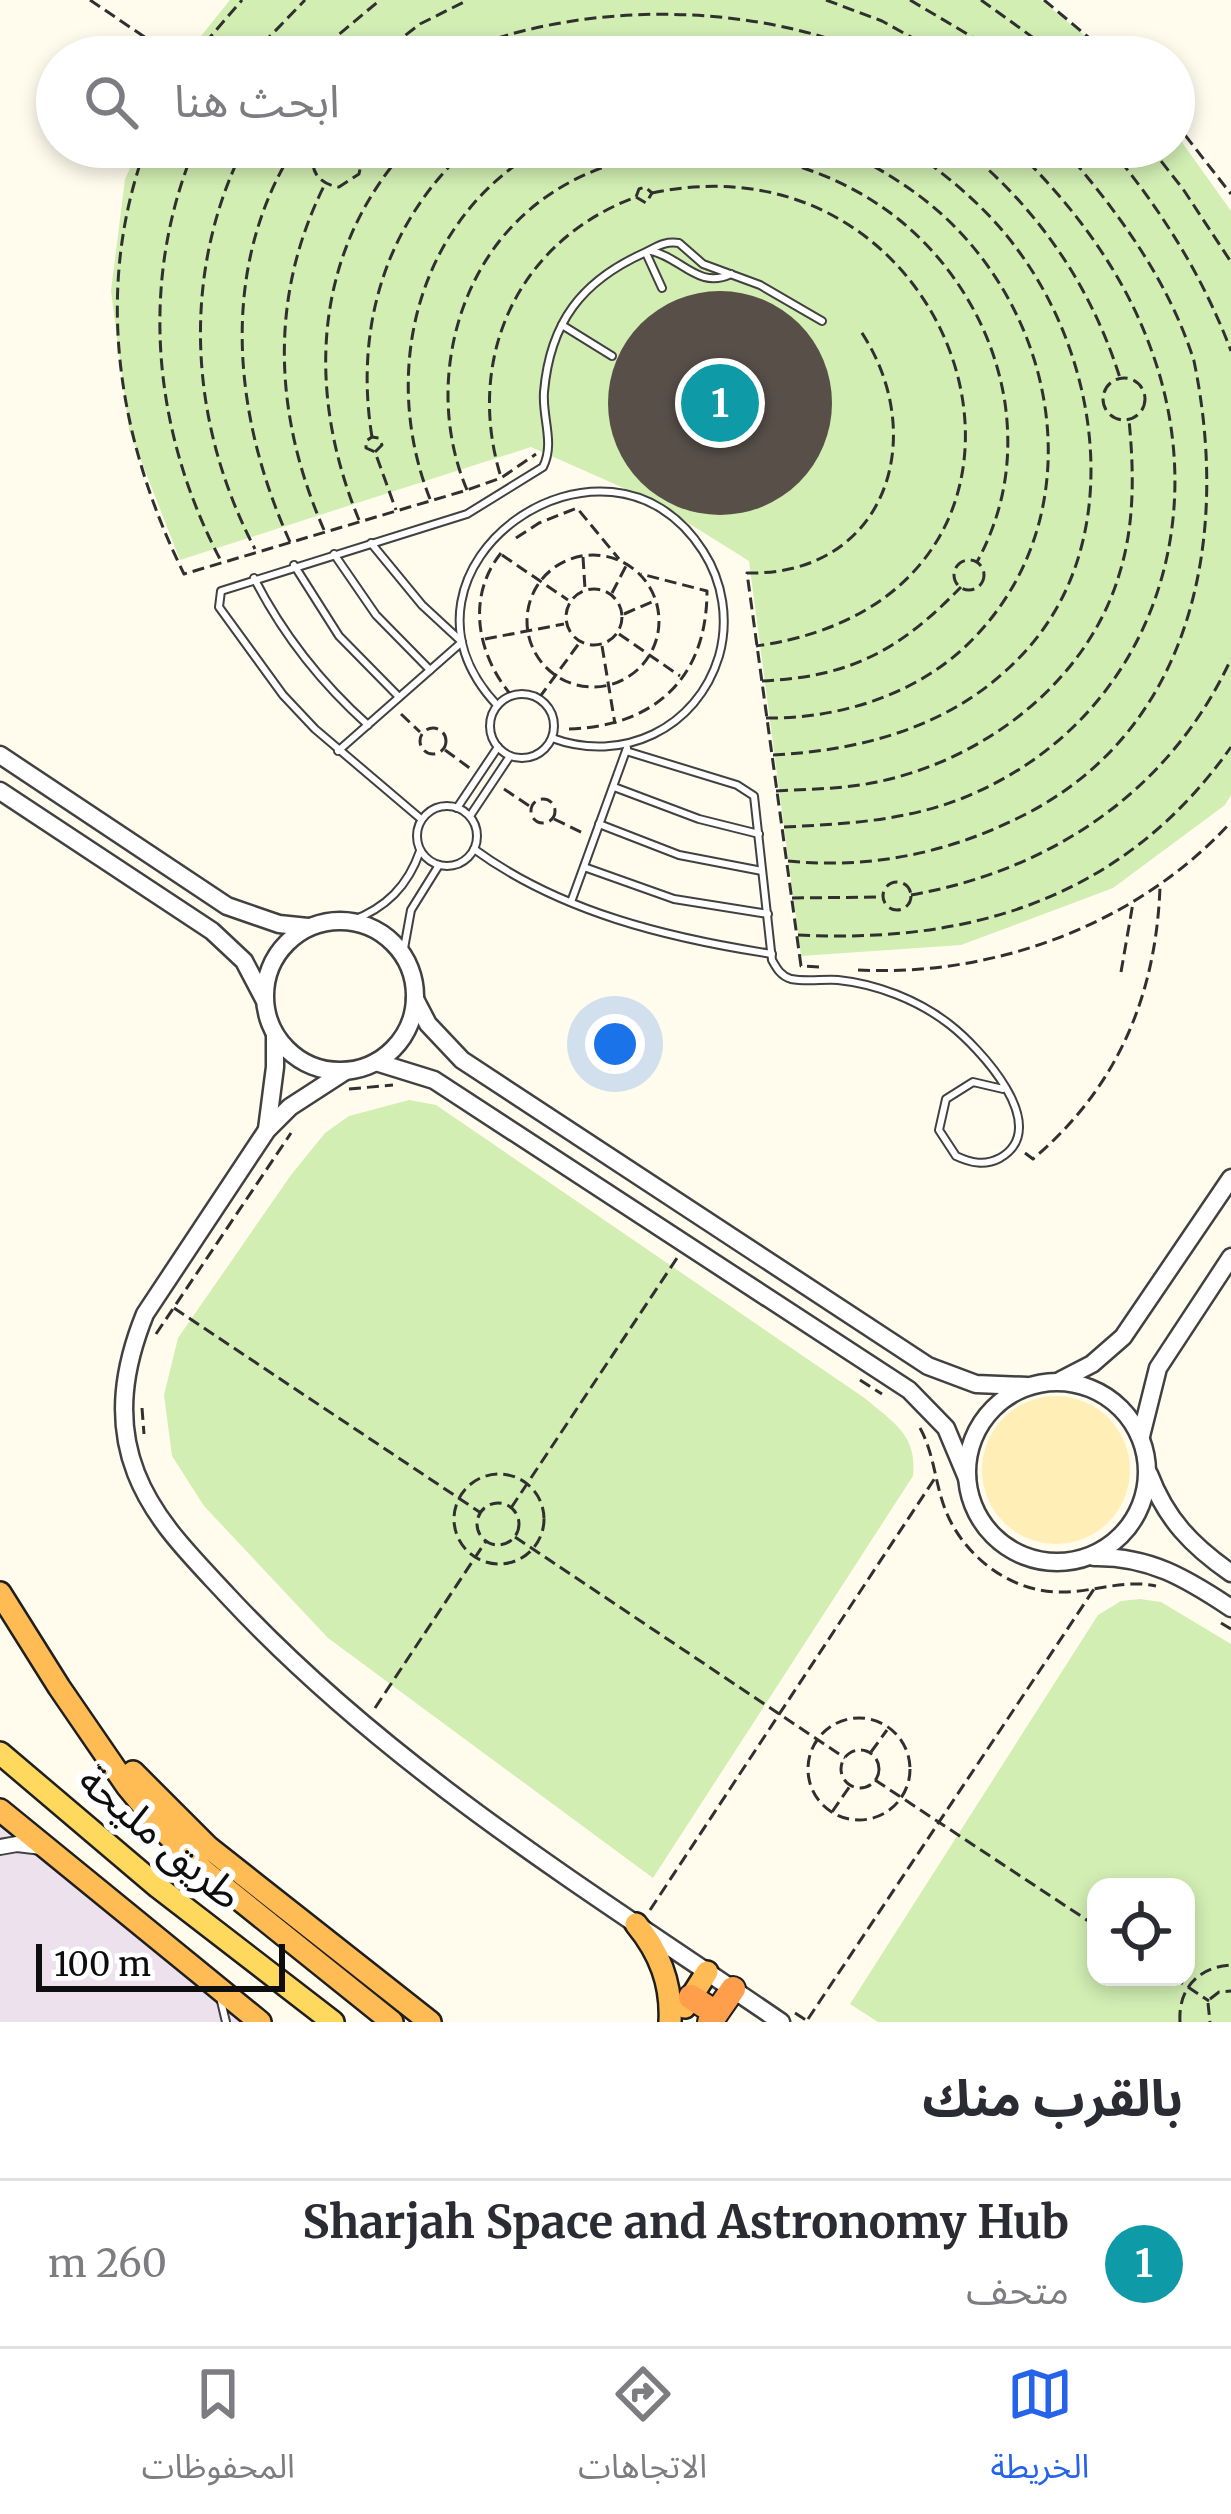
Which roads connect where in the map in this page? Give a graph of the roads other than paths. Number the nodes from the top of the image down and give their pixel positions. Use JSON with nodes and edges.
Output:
{"nodes":[{"id":1,"x":648,"y":252,"type":"junction"},
{"id":2,"x":731,"y":274,"type":"junction"},
{"id":3,"x":662,"y":288,"type":"dead end"},
{"id":4,"x":822,"y":321,"type":"dead end"},
{"id":5,"x":562,"y":325,"type":"junction"},
{"id":6,"x":612,"y":356,"type":"dead end"},
{"id":7,"x":371,"y":543,"type":"junction"},
{"id":8,"x":334,"y":554,"type":"junction"},
{"id":9,"x":294,"y":566,"type":"junction"},
{"id":10,"x":254,"y":578,"type":"junction"},
{"id":11,"x":462,"y":641,"type":"junction"},
{"id":12,"x":430,"y":670,"type":"junction"},
{"id":13,"x":399,"y":697,"type":"junction"},
{"id":14,"x":497,"y":705,"type":"junction"},
{"id":15,"x":368,"y":725,"type":"junction"},
{"id":16,"x":553,"y":734,"type":"junction"},
{"id":17,"x":498,"y":747,"type":"junction"},
{"id":18,"x":627,"y":748,"type":"junction"},
{"id":19,"x":338,"y":751,"type":"junction"},
{"id":20,"x":0,"y":755,"type":"edge"},
{"id":21,"x":510,"y":755,"type":"junction"},
{"id":22,"x":613,"y":787,"type":"junction"},
{"id":23,"x":0,"y":791,"type":"edge"},
{"id":24,"x":457,"y":808,"type":"junction"},
{"id":25,"x":470,"y":816,"type":"junction"},
{"id":26,"x":421,"y":819,"type":"junction"},
{"id":27,"x":599,"y":824,"type":"junction"},
{"id":28,"x":759,"y":834,"type":"junction"},
{"id":29,"x":474,"y":849,"type":"junction"},
{"id":30,"x":420,"y":851,"type":"junction"},
{"id":31,"x":440,"y":866,"type":"junction"},
{"id":32,"x":584,"y":867,"type":"junction"},
{"id":33,"x":764,"y":871,"type":"junction"},
{"id":34,"x":571,"y":902,"type":"junction"},
{"id":35,"x":768,"y":914,"type":"junction"},
{"id":36,"x":351,"y":921,"type":"junction"},
{"id":37,"x":309,"y":927,"type":"junction"},
{"id":38,"x":403,"y":954,"type":"junction"},
{"id":39,"x":772,"y":954,"type":"junction"},
{"id":40,"x":264,"y":999,"type":"junction"},
{"id":41,"x":415,"y":999,"type":"junction"},
{"id":42,"x":275,"y":1035,"type":"junction"},
{"id":43,"x":376,"y":1062,"type":"junction"},
{"id":44,"x":345,"y":1081,"type":"junction"},
{"id":45,"x":1004,"y":1089,"type":"junction"},
{"id":46,"x":267,"y":1130,"type":"junction"},
{"id":47,"x":1231,"y":1178,"type":"edge"},
{"id":48,"x":1231,"y":1257,"type":"edge"},
{"id":49,"x":1059,"y":1382,"type":"junction"},
{"id":50,"x":1028,"y":1386,"type":"junction"},
{"id":51,"x":1141,"y":1436,"type":"junction"},
{"id":52,"x":1148,"y":1472,"type":"junction"},
{"id":53,"x":967,"y":1478,"type":"junction"},
{"id":54,"x":1087,"y":1557,"type":"junction"},
{"id":55,"x":1231,"y":1573,"type":"edge"},
{"id":56,"x":0,"y":1593,"type":"edge"},
{"id":57,"x":1223,"y":1613,"type":"edge"},
{"id":58,"x":96,"y":1738,"type":"junction"},
{"id":59,"x":0,"y":1754,"type":"edge"},
{"id":60,"x":0,"y":1810,"type":"edge"},
{"id":61,"x":0,"y":1847,"type":"edge"},
{"id":62,"x":44,"y":1847,"type":"junction"},
{"id":63,"x":642,"y":1918,"type":"junction"},
{"id":64,"x":707,"y":1972,"type":"junction"},
{"id":65,"x":216,"y":1988,"type":"junction"},
{"id":66,"x":733,"y":1989,"type":"junction"},
{"id":67,"x":691,"y":1997,"type":"junction"},
{"id":68,"x":713,"y":2017,"type":"edge"},
{"id":69,"x":226,"y":2022,"type":"edge"},
{"id":70,"x":260,"y":2022,"type":"edge"},
{"id":71,"x":333,"y":2022,"type":"edge"},
{"id":72,"x":392,"y":2022,"type":"edge"},
{"id":73,"x":430,"y":2022,"type":"edge"},
{"id":74,"x":672,"y":2022,"type":"edge"},
{"id":75,"x":781,"y":2022,"type":"edge"}],
"edges":[{"from":1,"to":2,"type":"lane"},
{"from":1,"to":2,"type":"lane"},
{"from":1,"to":3,"type":"lane"},
{"from":1,"to":5,"type":"lane"},
{"from":2,"to":4,"type":"lane"},
{"from":5,"to":6,"type":"lane"},
{"from":5,"to":7,"type":"lane"},
{"from":7,"to":8,"type":"lane"},
{"from":7,"to":11,"type":"lane"},
{"from":8,"to":9,"type":"lane"},
{"from":8,"to":12,"type":"lane"},
{"from":9,"to":10,"type":"lane"},
{"from":9,"to":13,"type":"lane"},
{"from":10,"to":15,"type":"lane"},
{"from":10,"to":19,"type":"lane"},
{"from":11,"to":12,"type":"lane"},
{"from":11,"to":14,"type":"lane"},
{"from":11,"to":18,"type":"lane"},
{"from":12,"to":13,"type":"lane"},
{"from":13,"to":15,"type":"lane"},
{"from":14,"to":16,"type":"lane"},
{"from":14,"to":17,"type":"lane"},
{"from":15,"to":19,"type":"lane"},
{"from":16,"to":18,"type":"lane"},
{"from":16,"to":21,"type":"lane"},
{"from":17,"to":21,"type":"lane"},
{"from":17,"to":24,"type":"lane"},
{"from":18,"to":22,"type":"lane"},
{"from":18,"to":28,"type":"lane"},
{"from":19,"to":26,"type":"lane"},
{"from":20,"to":37,"type":"street"},
{"from":21,"to":25,"type":"lane"},
{"from":22,"to":27,"type":"lane"},
{"from":22,"to":28,"type":"lane"},
{"from":23,"to":40,"type":"street"},
{"from":24,"to":25,"type":"lane"},
{"from":24,"to":26,"type":"lane"},
{"from":25,"to":29,"type":"lane"},
{"from":26,"to":30,"type":"lane"},
{"from":27,"to":32,"type":"lane"},
{"from":27,"to":33,"type":"lane"},
{"from":28,"to":33,"type":"lane"},
{"from":29,"to":31,"type":"lane"},
{"from":29,"to":34,"type":"lane"},
{"from":30,"to":31,"type":"lane"},
{"from":30,"to":36,"type":"lane"},
{"from":31,"to":38,"type":"lane"},
{"from":32,"to":34,"type":"lane"},
{"from":32,"to":35,"type":"lane"},
{"from":33,"to":35,"type":"lane"},
{"from":34,"to":39,"type":"lane"},
{"from":35,"to":39,"type":"lane"},
{"from":36,"to":37,"type":"street"},
{"from":36,"to":38,"type":"street"},
{"from":37,"to":40,"type":"street"},
{"from":38,"to":41,"type":"street"},
{"from":39,"to":45,"type":"lane"},
{"from":40,"to":42,"type":"street"},
{"from":41,"to":43,"type":"street"},
{"from":41,"to":50,"type":"street"},
{"from":42,"to":44,"type":"street"},
{"from":42,"to":46,"type":"street"},
{"from":43,"to":44,"type":"street"},
{"from":43,"to":53,"type":"street"},
{"from":44,"to":46,"type":"street"},
{"from":45,"to":45,"type":"lane"},
{"from":46,"to":63,"type":"street"},
{"from":47,"to":49,"type":"street"},
{"from":48,"to":51,"type":"street"},
{"from":49,"to":50,"type":"street"},
{"from":49,"to":51,"type":"street"},
{"from":50,"to":53,"type":"street"},
{"from":51,"to":52,"type":"street"},
{"from":52,"to":54,"type":"street"},
{"from":52,"to":55,"type":"street"},
{"from":53,"to":54,"type":"street"},
{"from":54,"to":57,"type":"street"},
{"from":56,"to":58,"type":"highway"},
{"from":58,"to":72,"type":"highway"},
{"from":58,"to":73,"type":"highway"},
{"from":59,"to":71,"type":"main road","name":"طريق مليحة"},
{"from":60,"to":62,"type":"highway"},
{"from":61,"to":62,"type":"street"},
{"from":62,"to":65,"type":"highway"},
{"from":63,"to":64,"type":"street"},
{"from":63,"to":74,"type":"highway"},
{"from":64,"to":66,"type":"street"},
{"from":64,"to":67,"type":"highway"},
{"from":65,"to":69,"type":"lane"},
{"from":65,"to":70,"type":"highway"},
{"from":66,"to":68,"type":"highway"},
{"from":66,"to":75,"type":"street"},
{"from":67,"to":68,"type":"highway"},
{"from":67,"to":74,"type":"highway"}]}
